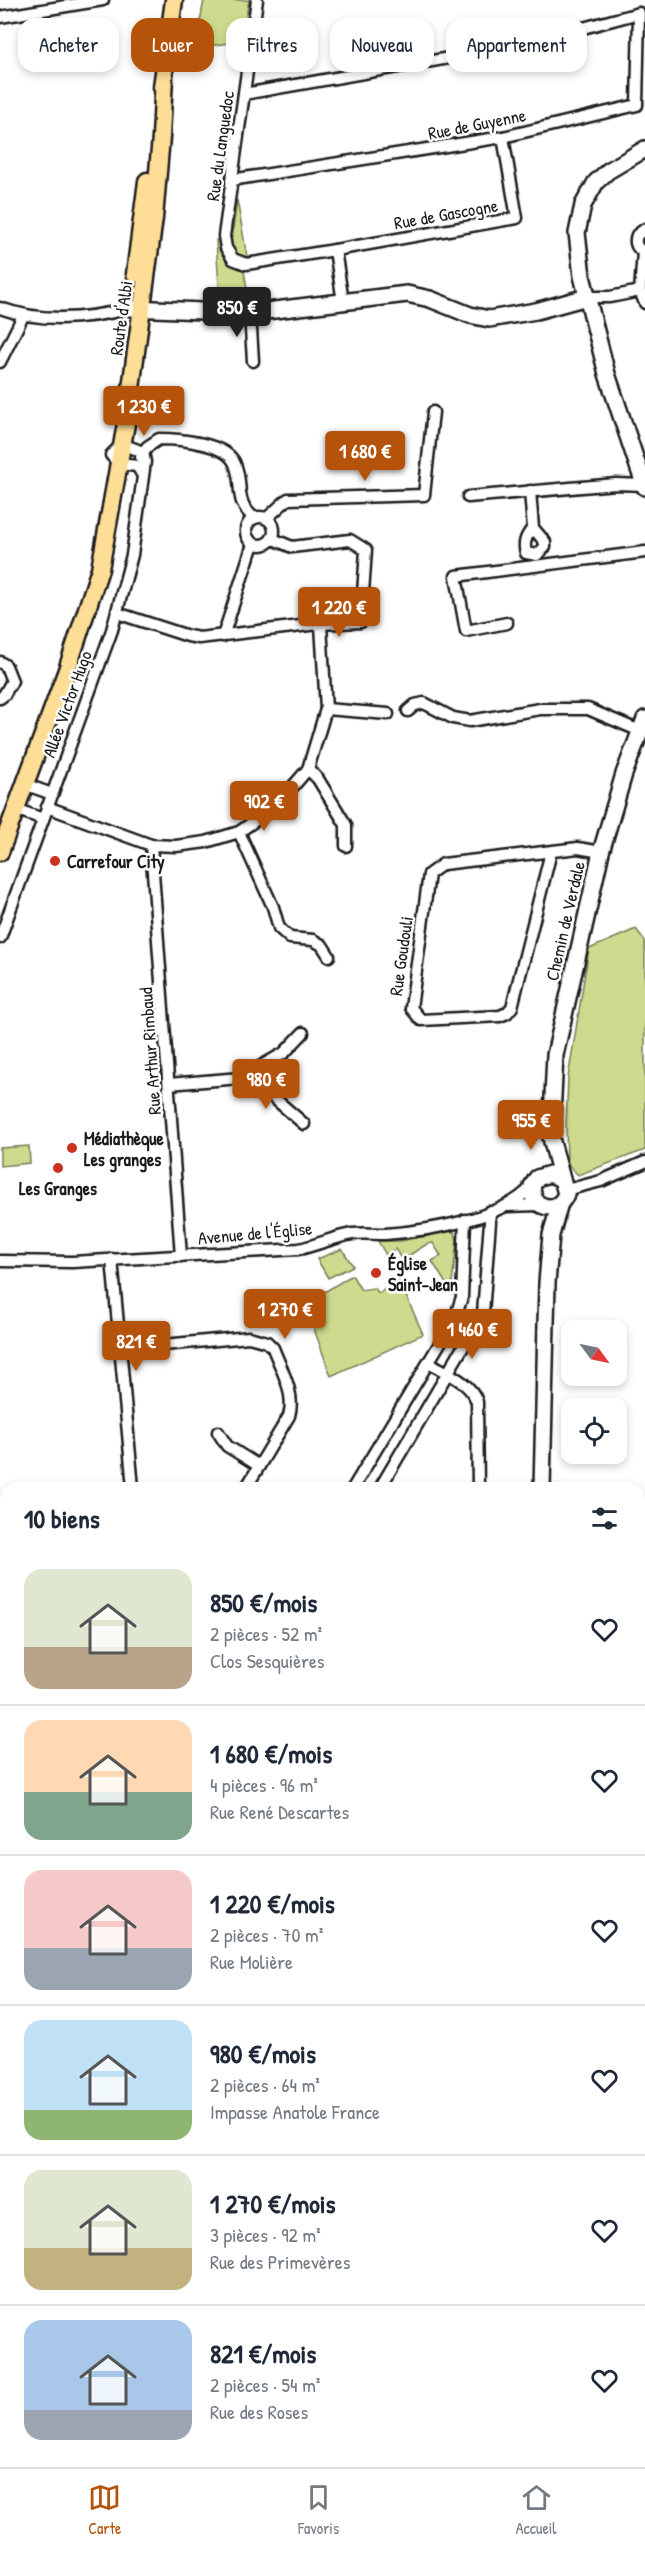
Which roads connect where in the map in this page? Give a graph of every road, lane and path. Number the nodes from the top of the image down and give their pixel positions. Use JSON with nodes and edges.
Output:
{"nodes":[{"id":1,"x":103,"y":0,"type":"edge"},
{"id":2,"x":174,"y":0,"type":"edge"},
{"id":3,"x":257,"y":0,"type":"edge"},
{"id":4,"x":0,"y":17,"type":"edge"},
{"id":5,"x":244,"y":93,"type":"junction"},
{"id":6,"x":503,"y":137,"type":"junction"},
{"id":7,"x":645,"y":149,"type":"edge"},
{"id":8,"x":231,"y":180,"type":"junction"},
{"id":9,"x":645,"y":229,"type":"edge"},
{"id":10,"x":335,"y":250,"type":"junction"},
{"id":11,"x":644,"y":252,"type":"edge"},
{"id":12,"x":233,"y":259,"type":"joint"},
{"id":13,"x":640,"y":291,"type":"junction"},
{"id":14,"x":587,"y":297,"type":"junction"},
{"id":15,"x":343,"y":302,"type":"junction"},
{"id":16,"x":645,"y":303,"type":"edge"},
{"id":17,"x":0,"y":308,"type":"edge"},
{"id":18,"x":137,"y":308,"type":"junction"},
{"id":19,"x":250,"y":313,"type":"junction"},
{"id":20,"x":23,"y":316,"type":"junction"},
{"id":21,"x":253,"y":361,"type":"dead end"},
{"id":22,"x":0,"y":362,"type":"edge"},
{"id":23,"x":433,"y":412,"type":"dead end"},
{"id":24,"x":143,"y":452,"type":"junction"},
{"id":25,"x":118,"y":454,"type":"junction"},
{"id":26,"x":137,"y":466,"type":"junction"},
{"id":27,"x":143,"y":476,"type":"junction"},
{"id":28,"x":645,"y":486,"type":"edge"},
{"id":29,"x":530,"y":490,"type":"junction"},
{"id":30,"x":468,"y":497,"type":"dead end"},
{"id":31,"x":254,"y":518,"type":"junction"},
{"id":32,"x":267,"y":518,"type":"junction"},
{"id":33,"x":533,"y":528,"type":"dead end"},
{"id":34,"x":273,"y":539,"type":"junction"},
{"id":35,"x":253,"y":543,"type":"junction"},
{"id":36,"x":645,"y":552,"type":"edge"},
{"id":37,"x":117,"y":612,"type":"junction"},
{"id":38,"x":507,"y":623,"type":"dead end"},
{"id":39,"x":321,"y":625,"type":"junction"},
{"id":40,"x":224,"y":636,"type":"junction"},
{"id":41,"x":0,"y":662,"type":"edge"},
{"id":42,"x":0,"y":698,"type":"edge"},
{"id":43,"x":326,"y":710,"type":"junction"},
{"id":44,"x":408,"y":711,"type":"dead end"},
{"id":45,"x":388,"y":714,"type":"dead end"},
{"id":46,"x":643,"y":725,"type":"edge"},
{"id":47,"x":308,"y":769,"type":"junction"},
{"id":48,"x":24,"y":784,"type":"junction"},
{"id":49,"x":52,"y":794,"type":"junction"},
{"id":50,"x":47,"y":807,"type":"junction"},
{"id":51,"x":15,"y":809,"type":"junction"},
{"id":52,"x":43,"y":819,"type":"junction"},
{"id":53,"x":239,"y":832,"type":"junction"},
{"id":54,"x":151,"y":845,"type":"junction"},
{"id":55,"x":346,"y":846,"type":"dead end"},
{"id":56,"x":0,"y":852,"type":"edge"},
{"id":57,"x":551,"y":852,"type":"junction"},
{"id":58,"x":601,"y":852,"type":"junction"},
{"id":59,"x":0,"y":938,"type":"edge"},
{"id":60,"x":329,"y":956,"type":"dead end"},
{"id":61,"x":303,"y":1033,"type":"dead end"},
{"id":62,"x":240,"y":1078,"type":"junction"},
{"id":63,"x":169,"y":1084,"type":"junction"},
{"id":64,"x":304,"y":1124,"type":"dead end"},
{"id":65,"x":551,"y":1138,"type":"junction"},
{"id":66,"x":645,"y":1162,"type":"edge"},
{"id":67,"x":537,"y":1181,"type":"junction"},
{"id":68,"x":563,"y":1191,"type":"junction"},
{"id":69,"x":507,"y":1206,"type":"junction"},
{"id":70,"x":540,"y":1206,"type":"junction"},
{"id":71,"x":489,"y":1212,"type":"junction"},
{"id":72,"x":465,"y":1220,"type":"junction"},
{"id":73,"x":551,"y":1235,"type":"junction"},
{"id":74,"x":181,"y":1256,"type":"junction"},
{"id":75,"x":112,"y":1259,"type":"junction"},
{"id":76,"x":0,"y":1262,"type":"edge"},
{"id":77,"x":121,"y":1349,"type":"junction"},
{"id":78,"x":428,"y":1362,"type":"junction"},
{"id":79,"x":448,"y":1374,"type":"junction"},
{"id":80,"x":218,"y":1432,"type":"dead end"},
{"id":81,"x":259,"y":1466,"type":"junction"},
{"id":82,"x":132,"y":1482,"type":"edge"},
{"id":83,"x":250,"y":1482,"type":"edge"},
{"id":84,"x":357,"y":1482,"type":"edge"},
{"id":85,"x":384,"y":1482,"type":"edge"},
{"id":86,"x":478,"y":1482,"type":"edge"},
{"id":87,"x":542,"y":1482,"type":"edge"}],
"edges":[{"from":1,"to":4,"type":"street"},
{"from":2,"to":18,"type":"main road","name":"Route d'Albi"},
{"from":3,"to":5,"type":"street","name":"Rue du Languedoc"},
{"from":5,"to":6,"type":"street","name":"Rue de Guyenne"},
{"from":5,"to":8,"type":"street","name":"Rue du Languedoc"},
{"from":6,"to":8,"type":"street","name":"Rue de Guyenne"},
{"from":6,"to":10,"type":"street","name":"Rue de Gascogne"},
{"from":7,"to":14,"type":"street"},
{"from":8,"to":12,"type":"street","name":"Rue du Languedoc"},
{"from":9,"to":11,"type":"street"},
{"from":10,"to":12,"type":"street","name":"Rue de Gascogne"},
{"from":10,"to":15,"type":"street"},
{"from":11,"to":13,"type":"street"},
{"from":13,"to":14,"type":"street"},
{"from":13,"to":16,"type":"street"},
{"from":14,"to":15,"type":"street"},
{"from":14,"to":28,"type":"street"},
{"from":15,"to":19,"type":"street"},
{"from":17,"to":20,"type":"street"},
{"from":18,"to":19,"type":"street"},
{"from":18,"to":20,"type":"street"},
{"from":18,"to":25,"type":"main road","name":"Route d'Albi"},
{"from":19,"to":21,"type":"street"},
{"from":20,"to":22,"type":"street"},
{"from":23,"to":32,"type":"street"},
{"from":24,"to":25,"type":"street"},
{"from":24,"to":26,"type":"street"},
{"from":24,"to":27,"type":"street","name":"Allée Victor Hugo"},
{"from":24,"to":31,"type":"street"},
{"from":25,"to":26,"type":"street"},
{"from":25,"to":48,"type":"main road","name":"Route d'Albi"},
{"from":26,"to":27,"type":"street"},
{"from":27,"to":37,"type":"street","name":"Allée Victor Hugo"},
{"from":28,"to":29,"type":"street"},
{"from":29,"to":30,"type":"street"},
{"from":29,"to":33,"type":"street"},
{"from":31,"to":32,"type":"street"},
{"from":31,"to":35,"type":"street"},
{"from":32,"to":34,"type":"street"},
{"from":34,"to":35,"type":"street"},
{"from":34,"to":39,"type":"street"},
{"from":35,"to":40,"type":"street"},
{"from":36,"to":38,"type":"street"},
{"from":37,"to":40,"type":"street"},
{"from":37,"to":49,"type":"street","name":"Allée Victor Hugo"},
{"from":39,"to":40,"type":"street"},
{"from":39,"to":43,"type":"street"},
{"from":41,"to":42,"type":"street"},
{"from":43,"to":45,"type":"street"},
{"from":43,"to":47,"type":"street"},
{"from":44,"to":46,"type":"street"},
{"from":46,"to":58,"type":"street","name":"Chemin de Verdale"},
{"from":47,"to":53,"type":"street"},
{"from":47,"to":55,"type":"street"},
{"from":48,"to":49,"type":"street"},
{"from":48,"to":51,"type":"main road","name":"Route d'Albi"},
{"from":49,"to":50,"type":"street","name":"Allée Victor Hugo"},
{"from":50,"to":52,"type":"street","name":"Allée Victor Hugo"},
{"from":50,"to":54,"type":"street"},
{"from":51,"to":52,"type":"street"},
{"from":51,"to":56,"type":"main road","name":"Route d'Albi"},
{"from":52,"to":59,"type":"street","name":"Allée Victor Hugo"},
{"from":53,"to":54,"type":"street"},
{"from":53,"to":60,"type":"street"},
{"from":54,"to":63,"type":"street","name":"Rue Arthur Rimbaud"},
{"from":57,"to":57,"type":"street","name":"Rue Goudouli"},
{"from":57,"to":58,"type":"street","name":"Rue Goudouli"},
{"from":58,"to":65,"type":"street","name":"Chemin de Verdale"},
{"from":61,"to":62,"type":"street"},
{"from":62,"to":63,"type":"street"},
{"from":62,"to":64,"type":"street"},
{"from":63,"to":74,"type":"street","name":"Rue Arthur Rimbaud"},
{"from":65,"to":67,"type":"street","name":"Chemin de Verdale"},
{"from":65,"to":68,"type":"street","name":"Chemin de Verdale"},
{"from":66,"to":68,"type":"street"},
{"from":67,"to":68,"type":"street"},
{"from":67,"to":69,"type":"street","name":"Avenue de l'Église"},
{"from":67,"to":70,"type":"street"},
{"from":68,"to":70,"type":"street"},
{"from":68,"to":73,"type":"street"},
{"from":69,"to":70,"type":"street","name":"Avenue de l'Église"},
{"from":69,"to":71,"type":"street","name":"Avenue de l'Église"},
{"from":70,"to":73,"type":"street"},
{"from":71,"to":72,"type":"street","name":"Avenue de l'Église"},
{"from":71,"to":79,"type":"street"},
{"from":72,"to":74,"type":"street","name":"Avenue de l'Église"},
{"from":72,"to":78,"type":"street"},
{"from":73,"to":87,"type":"street"},
{"from":74,"to":75,"type":"street","name":"Avenue de l'Église"},
{"from":75,"to":76,"type":"street","name":"Avenue de l'Église"},
{"from":75,"to":77,"type":"street"},
{"from":77,"to":81,"type":"street"},
{"from":77,"to":82,"type":"street"},
{"from":78,"to":79,"type":"street"},
{"from":78,"to":84,"type":"street"},
{"from":79,"to":85,"type":"street"},
{"from":79,"to":86,"type":"street"},
{"from":80,"to":81,"type":"street"},
{"from":81,"to":83,"type":"street"}]}
